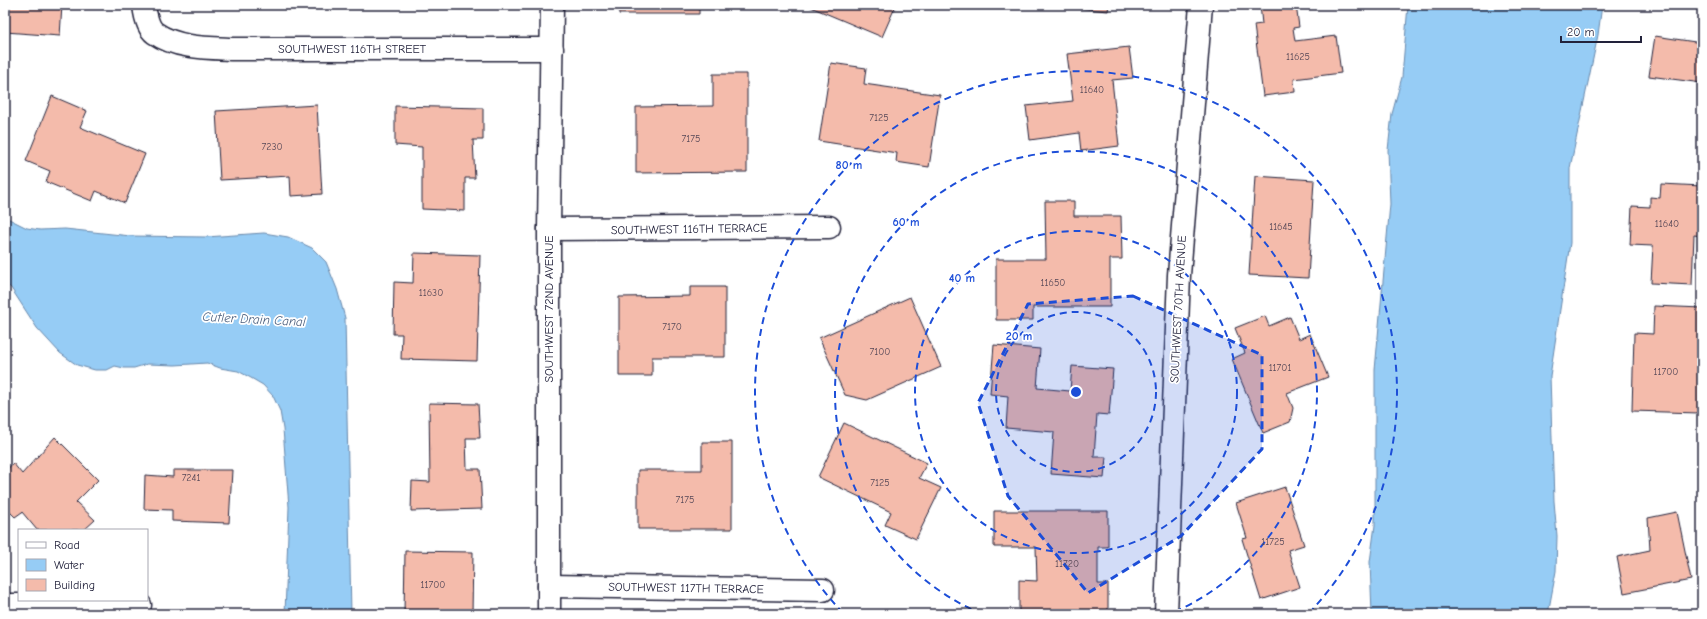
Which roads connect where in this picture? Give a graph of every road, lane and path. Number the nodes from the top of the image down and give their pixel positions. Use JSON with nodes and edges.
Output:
{"nodes":[{"id":1,"x":144,"y":5,"type":"edge"},
{"id":2,"x":552,"y":5,"type":"edge"},
{"id":3,"x":1201,"y":5,"type":"edge"},
{"id":4,"x":552,"y":49,"type":"junction"},
{"id":5,"x":829,"y":227,"type":"dead end"},
{"id":6,"x":550,"y":229,"type":"junction"},
{"id":7,"x":549,"y":586,"type":"junction"},
{"id":8,"x":823,"y":590,"type":"dead end"},
{"id":9,"x":5,"y":605,"type":"edge"},
{"id":10,"x":140,"y":605,"type":"dead end"},
{"id":11,"x":549,"y":614,"type":"edge"},
{"id":12,"x":1166,"y":614,"type":"edge"}],
"edges":[{"from":1,"to":4,"type":"street","name":"SOUTHWEST 116TH STREET"},
{"from":2,"to":4,"type":"street","name":"SOUTHWEST 72ND AVENUE"},
{"from":3,"to":12,"type":"street","name":"SOUTHWEST 70TH AVENUE"},
{"from":4,"to":6,"type":"street","name":"SOUTHWEST 72ND AVENUE"},
{"from":5,"to":6,"type":"street","name":"SOUTHWEST 116TH TERRACE"},
{"from":6,"to":7,"type":"street","name":"SOUTHWEST 72ND AVENUE"},
{"from":7,"to":8,"type":"street","name":"SOUTHWEST 117TH TERRACE"},
{"from":7,"to":11,"type":"street","name":"SOUTHWEST 72ND AVENUE"},
{"from":9,"to":10,"type":"street"}]}
